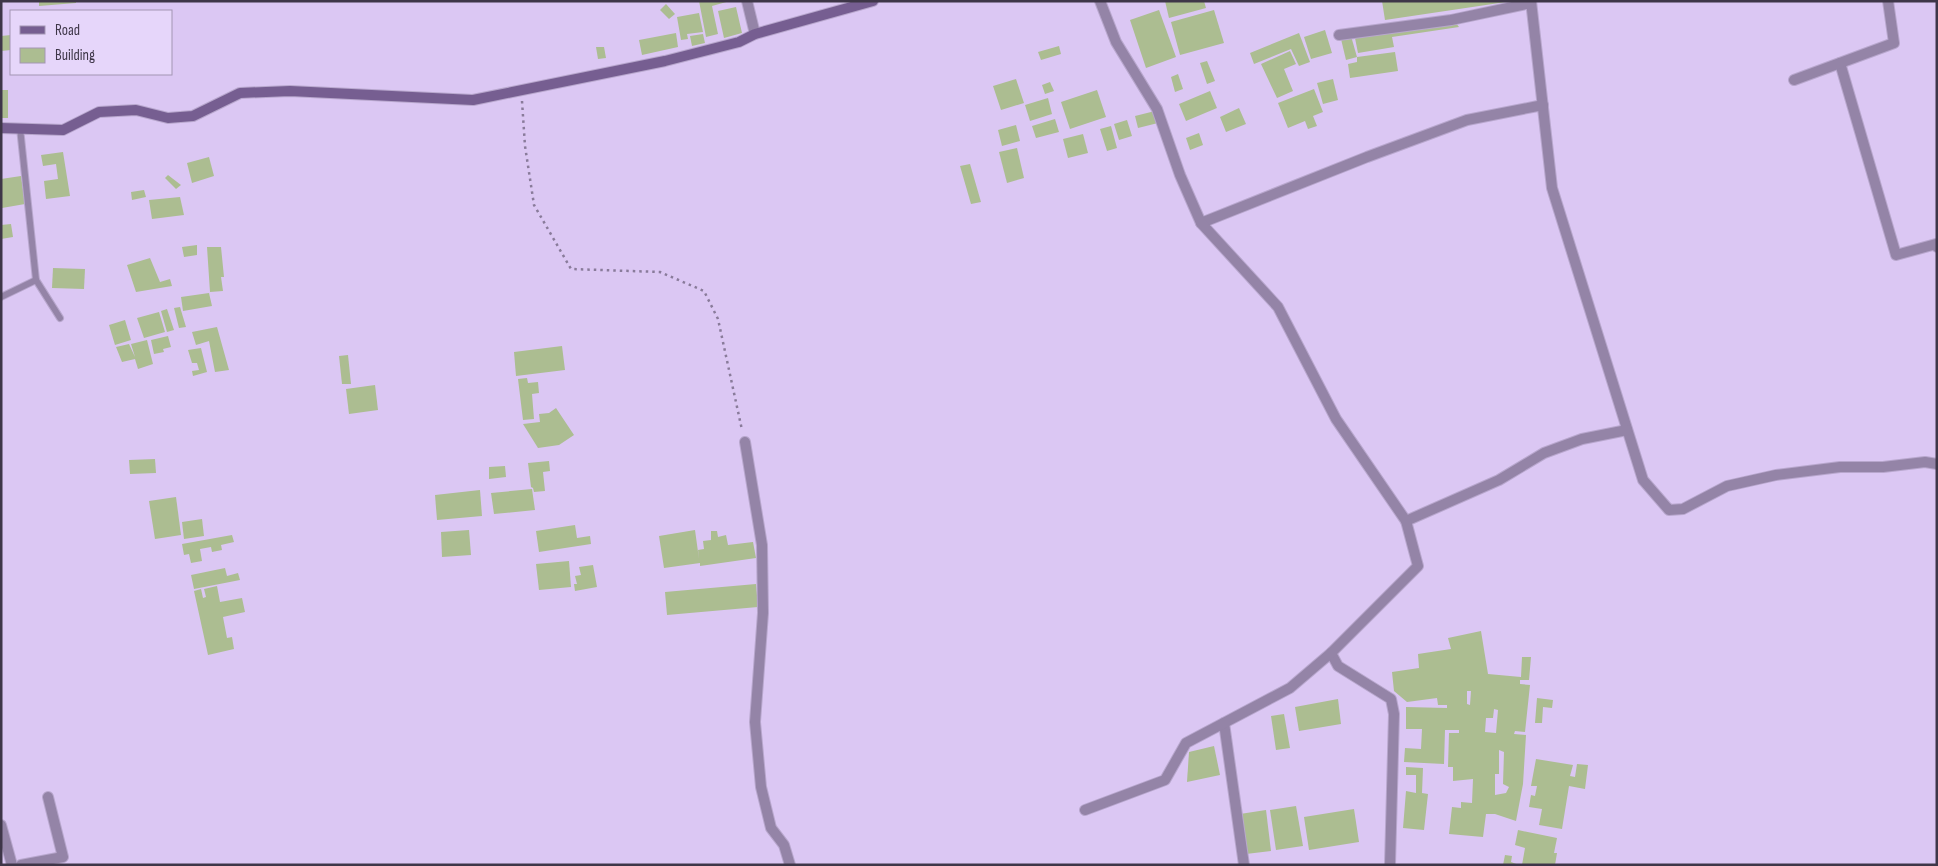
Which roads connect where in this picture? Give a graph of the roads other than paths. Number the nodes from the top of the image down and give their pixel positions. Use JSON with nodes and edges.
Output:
{"nodes":[{"id":1,"x":746,"y":1,"type":"edge"},
{"id":2,"x":872,"y":1,"type":"edge"},
{"id":3,"x":1100,"y":1,"type":"edge"},
{"id":4,"x":1888,"y":1,"type":"edge"},
{"id":5,"x":1531,"y":2,"type":"edge"},
{"id":6,"x":755,"y":34,"type":"junction"},
{"id":7,"x":1339,"y":36,"type":"dead end"},
{"id":8,"x":1840,"y":63,"type":"junction"},
{"id":9,"x":1794,"y":80,"type":"dead end"},
{"id":10,"x":1543,"y":105,"type":"junction"},
{"id":11,"x":1,"y":128,"type":"edge"},
{"id":12,"x":20,"y":128,"type":"junction"},
{"id":13,"x":1201,"y":223,"type":"junction"},
{"id":14,"x":1937,"y":247,"type":"edge"},
{"id":15,"x":36,"y":280,"type":"junction"},
{"id":16,"x":1,"y":297,"type":"edge"},
{"id":17,"x":60,"y":318,"type":"dead end"},
{"id":18,"x":1627,"y":430,"type":"junction"},
{"id":19,"x":745,"y":442,"type":"road end"},
{"id":20,"x":1937,"y":464,"type":"edge"},
{"id":21,"x":1406,"y":521,"type":"junction"},
{"id":22,"x":1331,"y":653,"type":"junction"},
{"id":23,"x":1224,"y":723,"type":"junction"},
{"id":24,"x":48,"y":797,"type":"dead end"},
{"id":25,"x":1085,"y":810,"type":"dead end"},
{"id":26,"x":1,"y":825,"type":"edge"},
{"id":27,"x":12,"y":865,"type":"edge"},
{"id":28,"x":21,"y":865,"type":"edge"},
{"id":29,"x":790,"y":865,"type":"edge"},
{"id":30,"x":1244,"y":865,"type":"edge"},
{"id":31,"x":1390,"y":865,"type":"edge"}],
"edges":[{"from":1,"to":6,"type":"street"},
{"from":2,"to":6,"type":"street"},
{"from":3,"to":13,"type":"street"},
{"from":4,"to":8,"type":"street"},
{"from":5,"to":7,"type":"street"},
{"from":5,"to":10,"type":"street"},
{"from":6,"to":12,"type":"street"},
{"from":8,"to":9,"type":"street"},
{"from":8,"to":14,"type":"street"},
{"from":10,"to":13,"type":"street"},
{"from":10,"to":18,"type":"street"},
{"from":11,"to":12,"type":"street"},
{"from":12,"to":15,"type":"lane"},
{"from":13,"to":21,"type":"street"},
{"from":15,"to":16,"type":"lane"},
{"from":15,"to":17,"type":"lane"},
{"from":18,"to":20,"type":"street"},
{"from":18,"to":21,"type":"street"},
{"from":19,"to":29,"type":"street"},
{"from":21,"to":22,"type":"street"},
{"from":22,"to":23,"type":"street"},
{"from":22,"to":31,"type":"street"},
{"from":23,"to":25,"type":"street"},
{"from":23,"to":30,"type":"street"},
{"from":24,"to":28,"type":"street"},
{"from":26,"to":27,"type":"street"}]}
